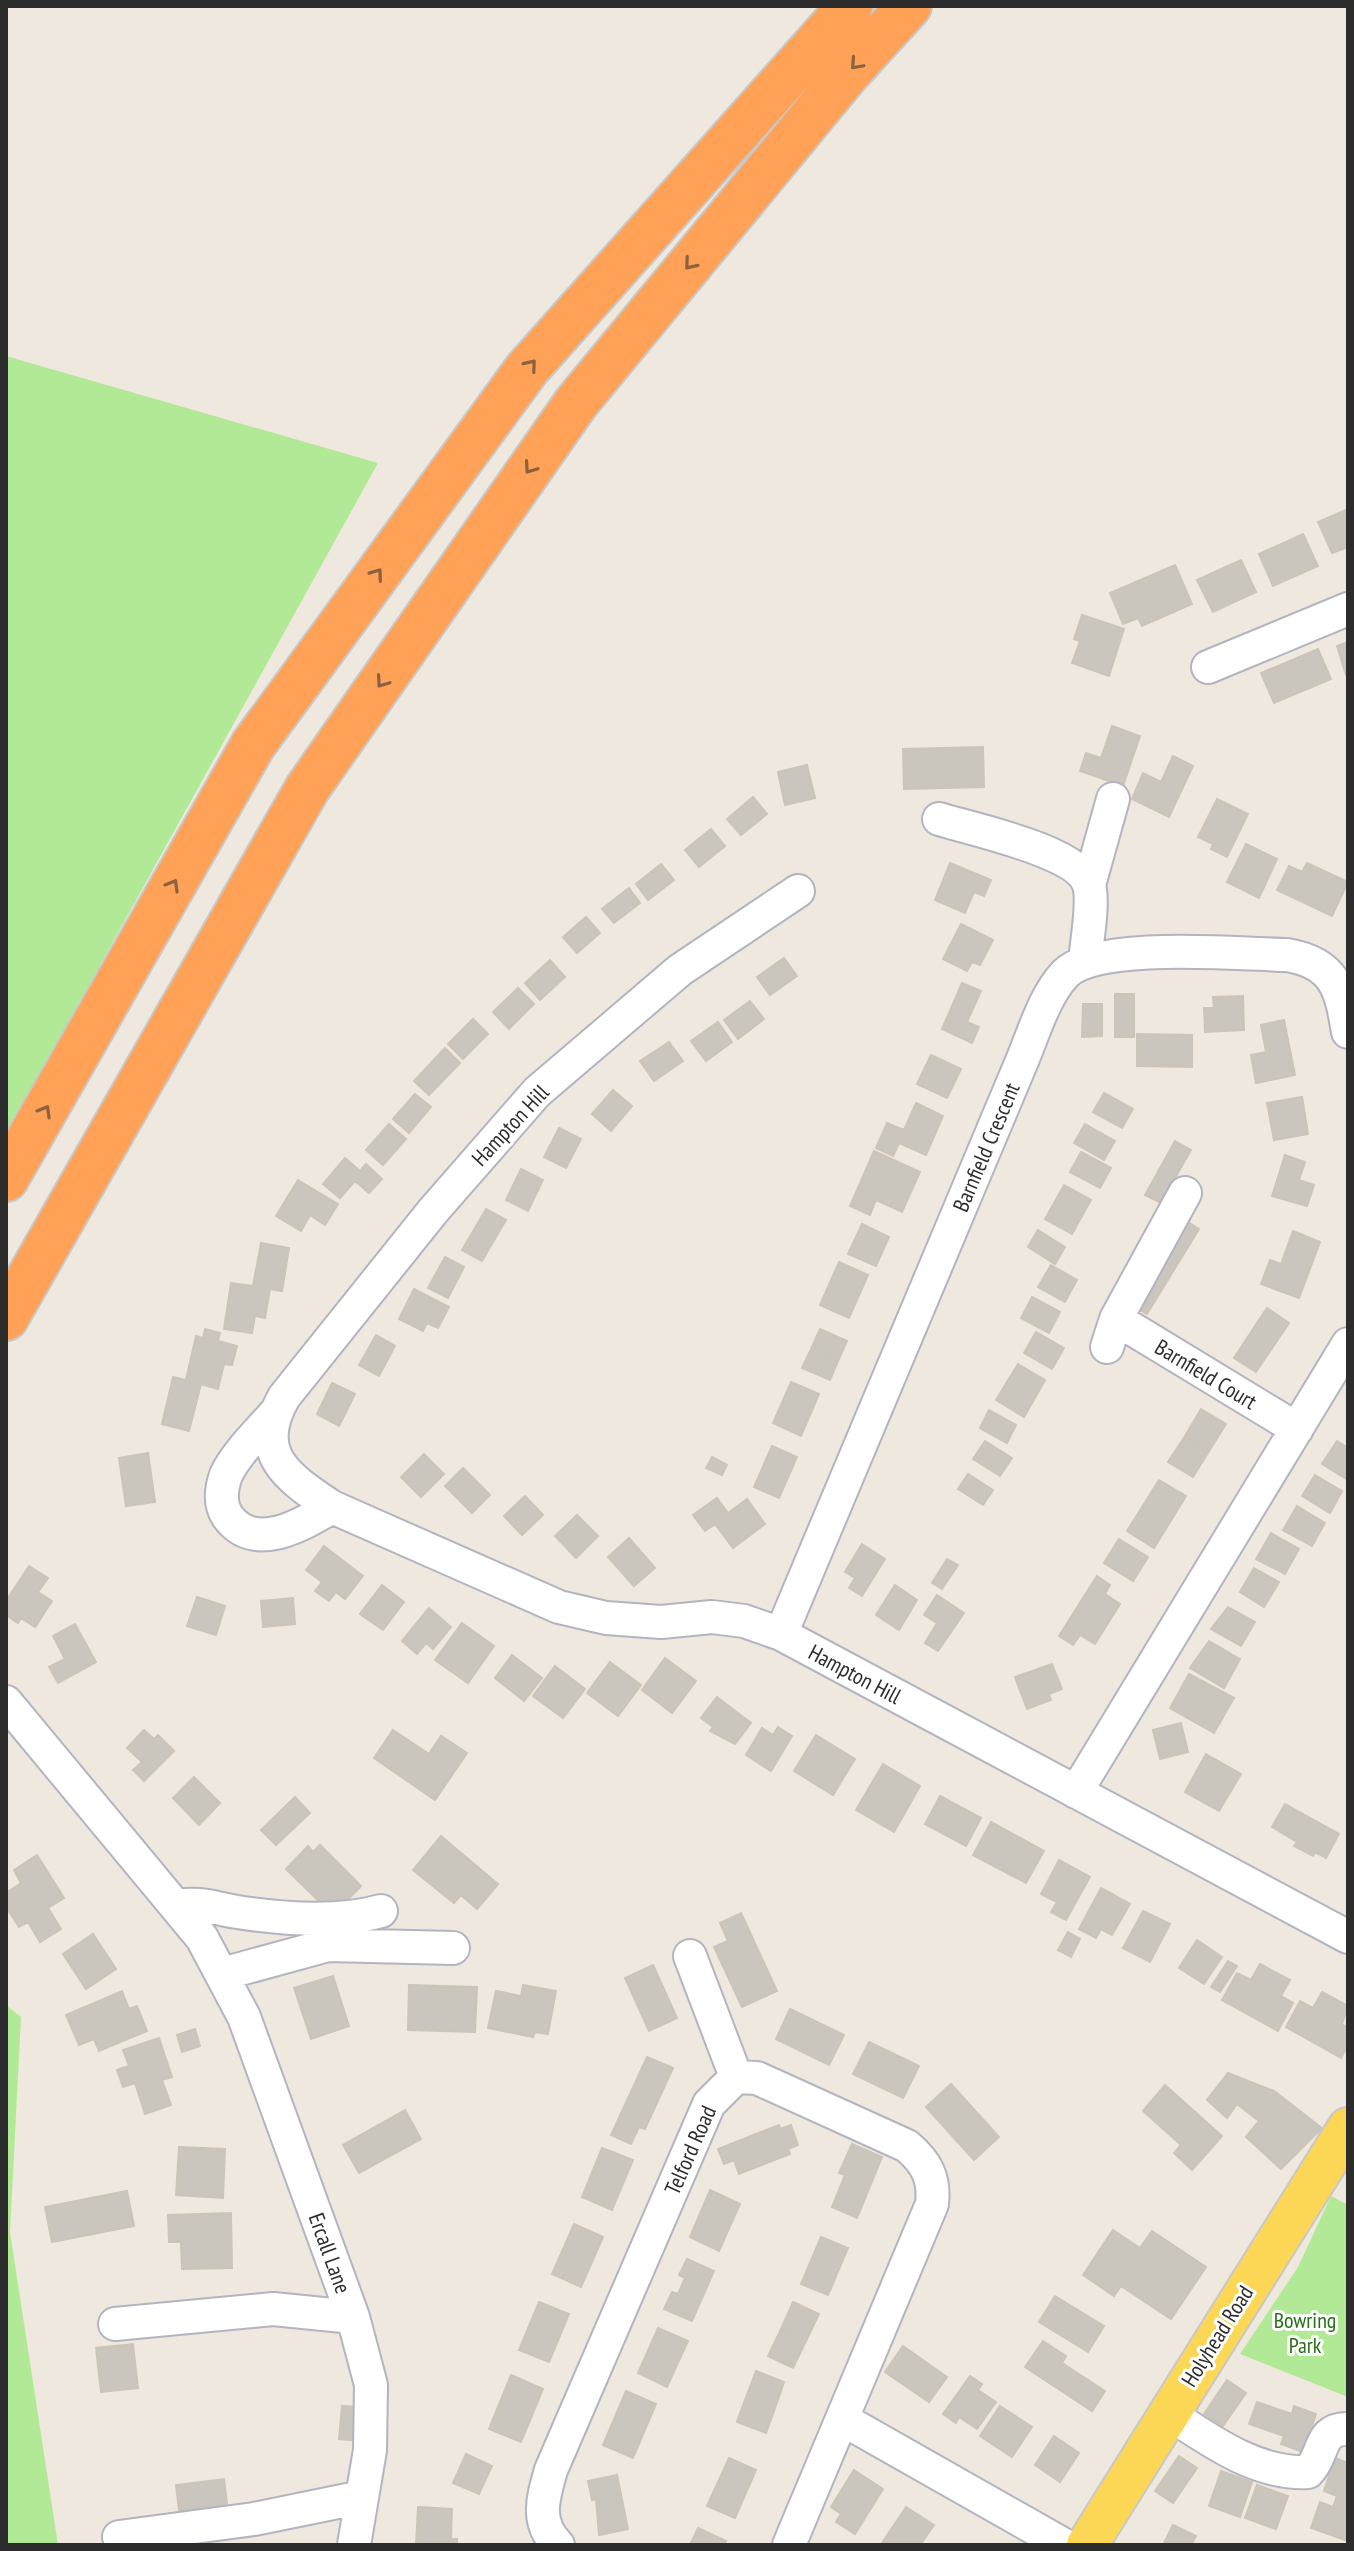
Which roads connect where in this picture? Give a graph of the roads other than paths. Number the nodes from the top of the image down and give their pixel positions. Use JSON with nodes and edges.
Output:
{"nodes":[{"id":1,"x":850,"y":6,"type":"edge"},
{"id":2,"x":909,"y":6,"type":"edge"},
{"id":3,"x":1348,"y":609,"type":"edge"},
{"id":4,"x":1208,"y":667,"type":"dead end"},
{"id":5,"x":1113,"y":799,"type":"dead end"},
{"id":6,"x":939,"y":819,"type":"dead end"},
{"id":7,"x":1089,"y":885,"type":"junction"},
{"id":8,"x":798,"y":891,"type":"dead end"},
{"id":9,"x":1085,"y":960,"type":"junction"},
{"id":10,"x":1348,"y":1032,"type":"edge"},
{"id":11,"x":6,"y":1179,"type":"edge"},
{"id":12,"x":1185,"y":1193,"type":"dead end"},
{"id":13,"x":6,"y":1318,"type":"edge"},
{"id":14,"x":1348,"y":1344,"type":"edge"},
{"id":15,"x":276,"y":1412,"type":"junction"},
{"id":16,"x":1297,"y":1429,"type":"junction"},
{"id":17,"x":332,"y":1507,"type":"junction"},
{"id":18,"x":781,"y":1634,"type":"junction"},
{"id":19,"x":6,"y":1702,"type":"edge"},
{"id":20,"x":1076,"y":1792,"type":"junction"},
{"id":21,"x":176,"y":1906,"type":"junction"},
{"id":22,"x":381,"y":1911,"type":"dead end"},
{"id":23,"x":1348,"y":1937,"type":"edge"},
{"id":24,"x":453,"y":1948,"type":"dead end"},
{"id":25,"x":690,"y":1956,"type":"dead end"},
{"id":26,"x":222,"y":1974,"type":"junction"},
{"id":27,"x":736,"y":2077,"type":"junction"},
{"id":28,"x":1348,"y":2128,"type":"edge"},
{"id":29,"x":353,"y":2317,"type":"junction"},
{"id":30,"x":115,"y":2324,"type":"dead end"},
{"id":31,"x":1168,"y":2413,"type":"junction"},
{"id":32,"x":842,"y":2419,"type":"junction"},
{"id":33,"x":1348,"y":2429,"type":"edge"},
{"id":34,"x":362,"y":2497,"type":"junction"},
{"id":35,"x":119,"y":2537,"type":"dead end"},
{"id":36,"x":354,"y":2545,"type":"edge"},
{"id":37,"x":558,"y":2545,"type":"edge"},
{"id":38,"x":789,"y":2545,"type":"edge"},
{"id":39,"x":1064,"y":2545,"type":"edge"},
{"id":40,"x":1087,"y":2545,"type":"edge"}],
"edges":[{"from":11,"to":1,"type":"highway","one_way":true},
{"from":2,"to":13,"type":"highway","one_way":true},
{"from":3,"to":4,"type":"street"},
{"from":5,"to":7,"type":"street"},
{"from":6,"to":7,"type":"street"},
{"from":7,"to":9,"type":"street"},
{"from":8,"to":15,"type":"street","name":"Hampton Hill"},
{"from":9,"to":10,"type":"street"},
{"from":9,"to":18,"type":"street","name":"Barnfield Crescent"},
{"from":12,"to":16,"type":"street","name":"Barnfield Court"},
{"from":14,"to":16,"type":"street"},
{"from":15,"to":17,"type":"street","name":"Hampton Hill"},
{"from":15,"to":17,"type":"street","name":"Hampton Hill"},
{"from":16,"to":20,"type":"street"},
{"from":17,"to":18,"type":"street","name":"Hampton Hill"},
{"from":18,"to":20,"type":"street","name":"Hampton Hill"},
{"from":19,"to":21,"type":"street","name":"Ercall Lane"},
{"from":20,"to":23,"type":"street","name":"Hampton Hill"},
{"from":21,"to":22,"type":"street"},
{"from":21,"to":26,"type":"street","name":"Ercall Lane"},
{"from":24,"to":26,"type":"street"},
{"from":25,"to":27,"type":"street"},
{"from":26,"to":29,"type":"street","name":"Ercall Lane"},
{"from":27,"to":32,"type":"street"},
{"from":27,"to":37,"type":"street","name":"Telford Road"},
{"from":28,"to":31,"type":"main road","name":"Holyhead Road"},
{"from":29,"to":30,"type":"street"},
{"from":29,"to":34,"type":"street","name":"Ercall Lane"},
{"from":31,"to":33,"type":"street"},
{"from":31,"to":40,"type":"main road","name":"Holyhead Road"},
{"from":32,"to":38,"type":"street"},
{"from":32,"to":39,"type":"street"},
{"from":34,"to":35,"type":"street"},
{"from":34,"to":36,"type":"street","name":"Ercall Lane"}]}
